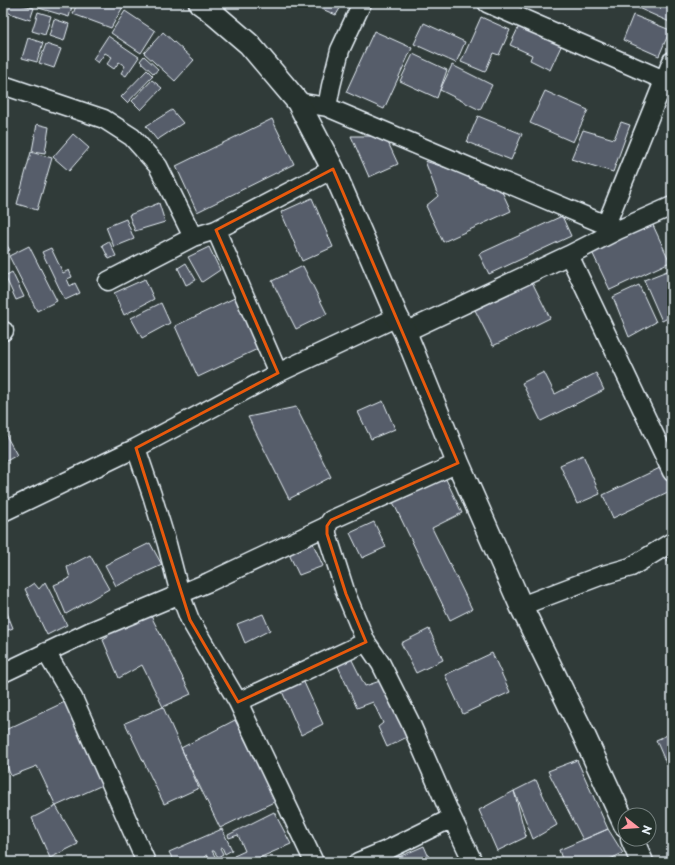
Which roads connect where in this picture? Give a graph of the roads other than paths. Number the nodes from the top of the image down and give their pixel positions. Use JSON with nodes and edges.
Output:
{"nodes":[{"id":1,"x":200,"y":3,"type":"edge"},
{"id":2,"x":362,"y":3,"type":"edge"},
{"id":3,"x":487,"y":3,"type":"edge"},
{"id":4,"x":672,"y":61,"type":"edge"},
{"id":5,"x":664,"y":80,"type":"junction"},
{"id":6,"x":3,"y":85,"type":"edge"},
{"id":7,"x":298,"y":102,"type":"junction"},
{"id":8,"x":327,"y":107,"type":"junction"},
{"id":9,"x":333,"y":169,"type":"junction"},
{"id":10,"x":672,"y":206,"type":"edge"},
{"id":11,"x":612,"y":227,"type":"junction"},
{"id":12,"x":216,"y":230,"type":"junction"},
{"id":13,"x":192,"y":237,"type":"junction"},
{"id":14,"x":569,"y":255,"type":"junction"},
{"id":15,"x":108,"y":282,"type":"dead end"},
{"id":16,"x":401,"y":324,"type":"junction"},
{"id":17,"x":278,"y":373,"type":"junction"},
{"id":18,"x":136,"y":448,"type":"junction"},
{"id":19,"x":458,"y":463,"type":"junction"},
{"id":20,"x":672,"y":472,"type":"edge"},
{"id":21,"x":3,"y":512,"type":"edge"},
{"id":22,"x":327,"y":526,"type":"junction"},
{"id":23,"x":672,"y":542,"type":"edge"},
{"id":24,"x":180,"y":594,"type":"junction"},
{"id":25,"x":521,"y":606,"type":"junction"},
{"id":26,"x":366,"y":642,"type":"junction"},
{"id":27,"x":46,"y":652,"type":"junction"},
{"id":28,"x":3,"y":673,"type":"edge"},
{"id":29,"x":238,"y":702,"type":"junction"},
{"id":30,"x":617,"y":807,"type":"edge"},
{"id":31,"x":452,"y":818,"type":"junction"},
{"id":32,"x":635,"y":847,"type":"edge"},
{"id":33,"x":146,"y":862,"type":"edge"},
{"id":34,"x":314,"y":862,"type":"edge"},
{"id":35,"x":358,"y":862,"type":"edge"},
{"id":36,"x":472,"y":862,"type":"edge"},
{"id":37,"x":642,"y":862,"type":"edge"}],
"edges":[{"from":1,"to":7,"type":"street"},
{"from":2,"to":8,"type":"street"},
{"from":3,"to":5,"type":"street"},
{"from":4,"to":5,"type":"street"},
{"from":5,"to":11,"type":"street"},
{"from":6,"to":13,"type":"street"},
{"from":7,"to":8,"type":"street"},
{"from":7,"to":9,"type":"street"},
{"from":8,"to":11,"type":"street"},
{"from":9,"to":12,"type":"street"},
{"from":9,"to":16,"type":"street"},
{"from":10,"to":11,"type":"street"},
{"from":11,"to":14,"type":"street"},
{"from":12,"to":13,"type":"street"},
{"from":12,"to":17,"type":"street"},
{"from":13,"to":15,"type":"street"},
{"from":14,"to":16,"type":"street"},
{"from":14,"to":20,"type":"street"},
{"from":16,"to":17,"type":"street"},
{"from":16,"to":19,"type":"street"},
{"from":17,"to":18,"type":"street"},
{"from":18,"to":21,"type":"street"},
{"from":18,"to":24,"type":"street"},
{"from":19,"to":22,"type":"street"},
{"from":19,"to":25,"type":"street"},
{"from":22,"to":24,"type":"street"},
{"from":22,"to":26,"type":"street"},
{"from":23,"to":25,"type":"street"},
{"from":24,"to":27,"type":"street"},
{"from":24,"to":29,"type":"street"},
{"from":25,"to":30,"type":"street"},
{"from":26,"to":29,"type":"street"},
{"from":26,"to":31,"type":"street"},
{"from":27,"to":28,"type":"street"},
{"from":27,"to":33,"type":"street"},
{"from":29,"to":34,"type":"street"},
{"from":31,"to":35,"type":"street"},
{"from":31,"to":36,"type":"street"},
{"from":32,"to":37,"type":"street"}]}
